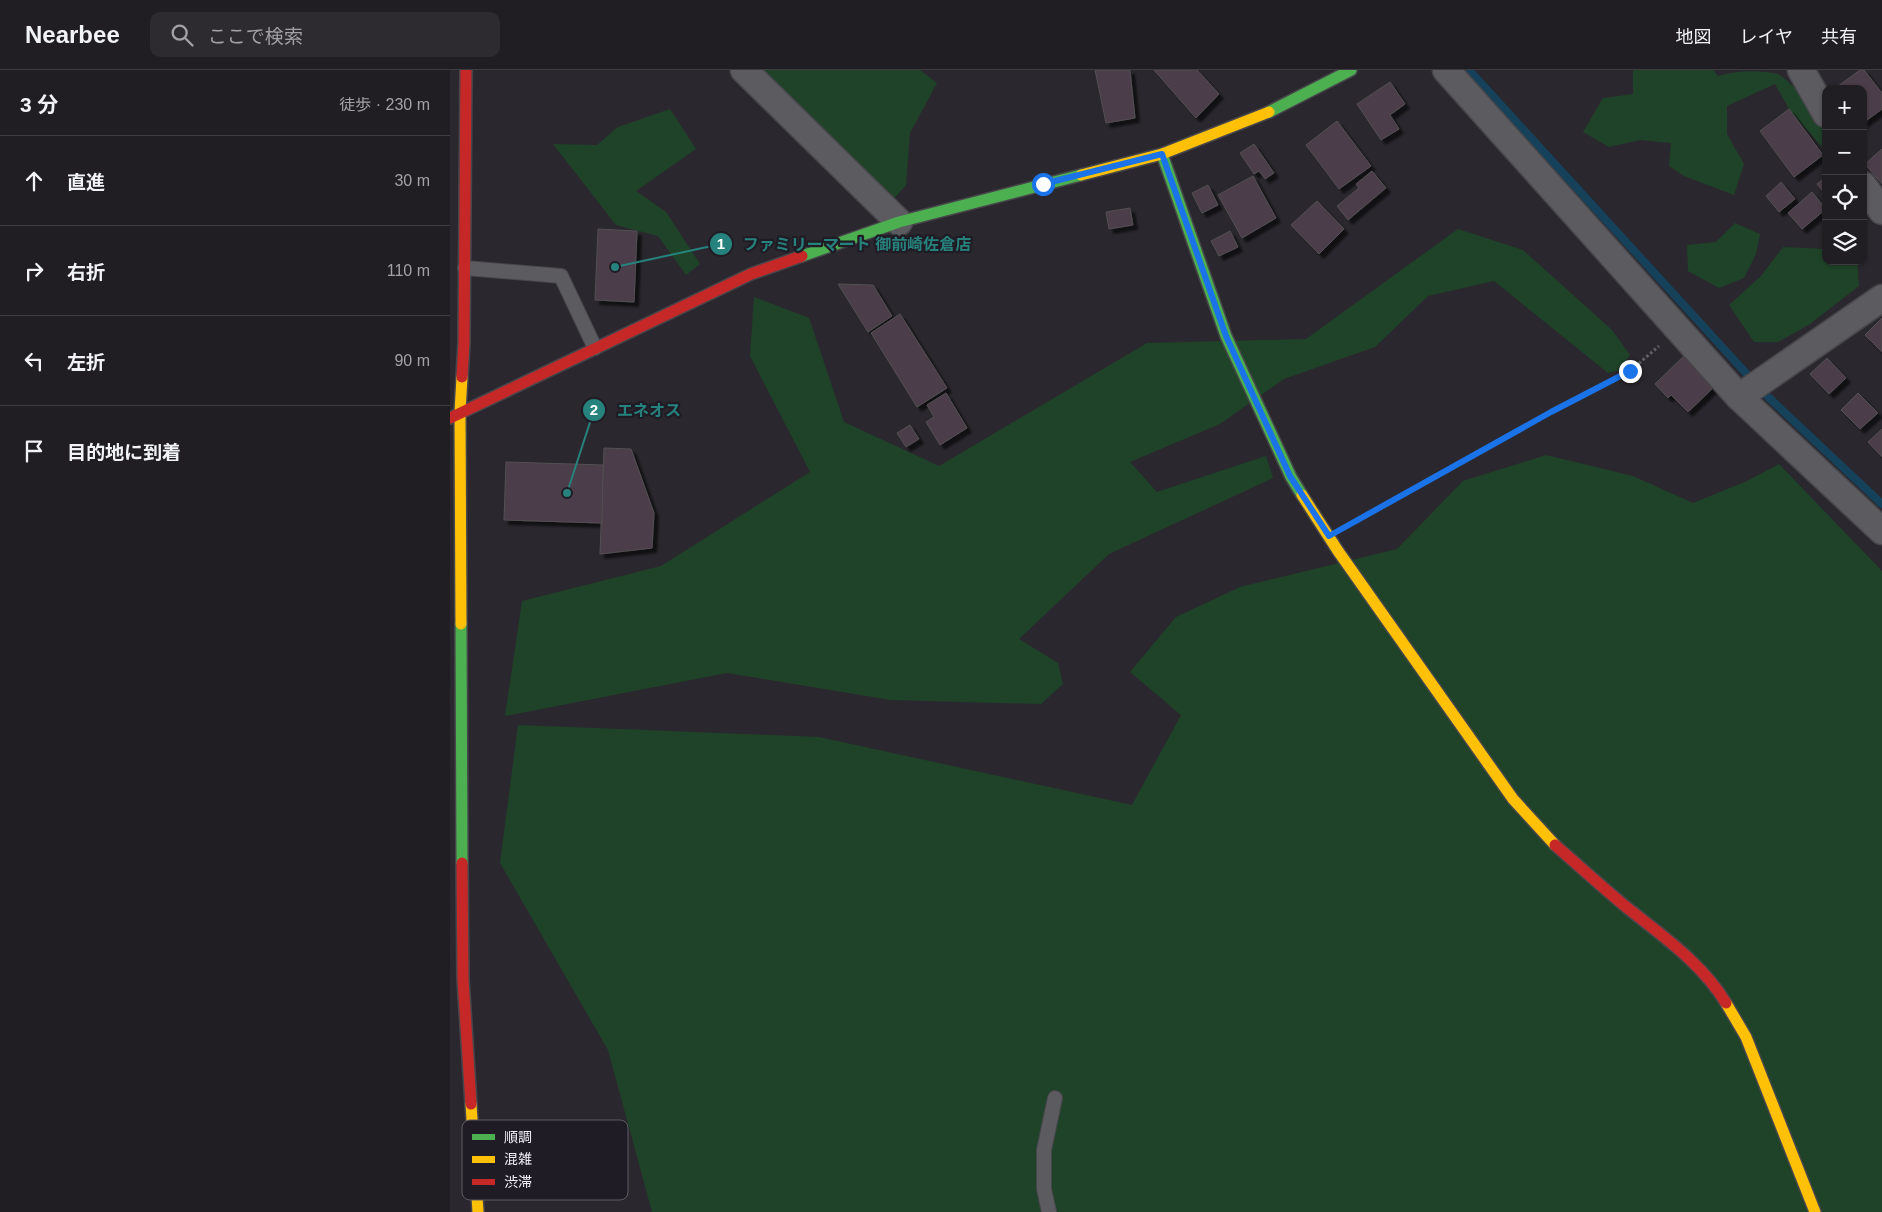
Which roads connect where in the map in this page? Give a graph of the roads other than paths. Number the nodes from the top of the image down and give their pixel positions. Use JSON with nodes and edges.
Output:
{"nodes":[{"id":1,"x":466,"y":70,"type":"edge"},
{"id":2,"x":744,"y":70,"type":"edge"},
{"id":3,"x":1350,"y":70,"type":"edge"},
{"id":4,"x":1446,"y":70,"type":"edge"},
{"id":5,"x":1801,"y":70,"type":"edge"},
{"id":6,"x":1822,"y":106,"type":"edge"},
{"id":7,"x":1162,"y":154,"type":"junction"},
{"id":8,"x":1867,"y":190,"type":"edge"},
{"id":9,"x":1882,"y":211,"type":"edge"},
{"id":10,"x":899,"y":222,"type":"junction"},
{"id":11,"x":465,"y":268,"type":"junction"},
{"id":12,"x":1882,"y":298,"type":"edge"},
{"id":13,"x":595,"y":348,"type":"junction"},
{"id":14,"x":1739,"y":397,"type":"junction"},
{"id":15,"x":455,"y":415,"type":"edge"},
{"id":16,"x":1882,"y":531,"type":"edge"},
{"id":17,"x":1055,"y":1098,"type":"dead end"},
{"id":18,"x":472,"y":1120,"type":"edge"},
{"id":19,"x":1049,"y":1212,"type":"edge"},
{"id":20,"x":1815,"y":1212,"type":"edge"}],
"edges":[{"from":1,"to":11,"type":"main road"},
{"from":2,"to":10,"type":"street"},
{"from":3,"to":7,"type":"main road"},
{"from":4,"to":14,"type":"street"},
{"from":5,"to":6,"type":"street"},
{"from":7,"to":10,"type":"main road"},
{"from":7,"to":20,"type":"main road"},
{"from":8,"to":9,"type":"street"},
{"from":10,"to":13,"type":"main road"},
{"from":11,"to":13,"type":"lane"},
{"from":11,"to":15,"type":"main road"},
{"from":12,"to":14,"type":"street"},
{"from":13,"to":15,"type":"main road"},
{"from":14,"to":16,"type":"street"},
{"from":15,"to":18,"type":"main road"},
{"from":17,"to":19,"type":"lane"}]}
